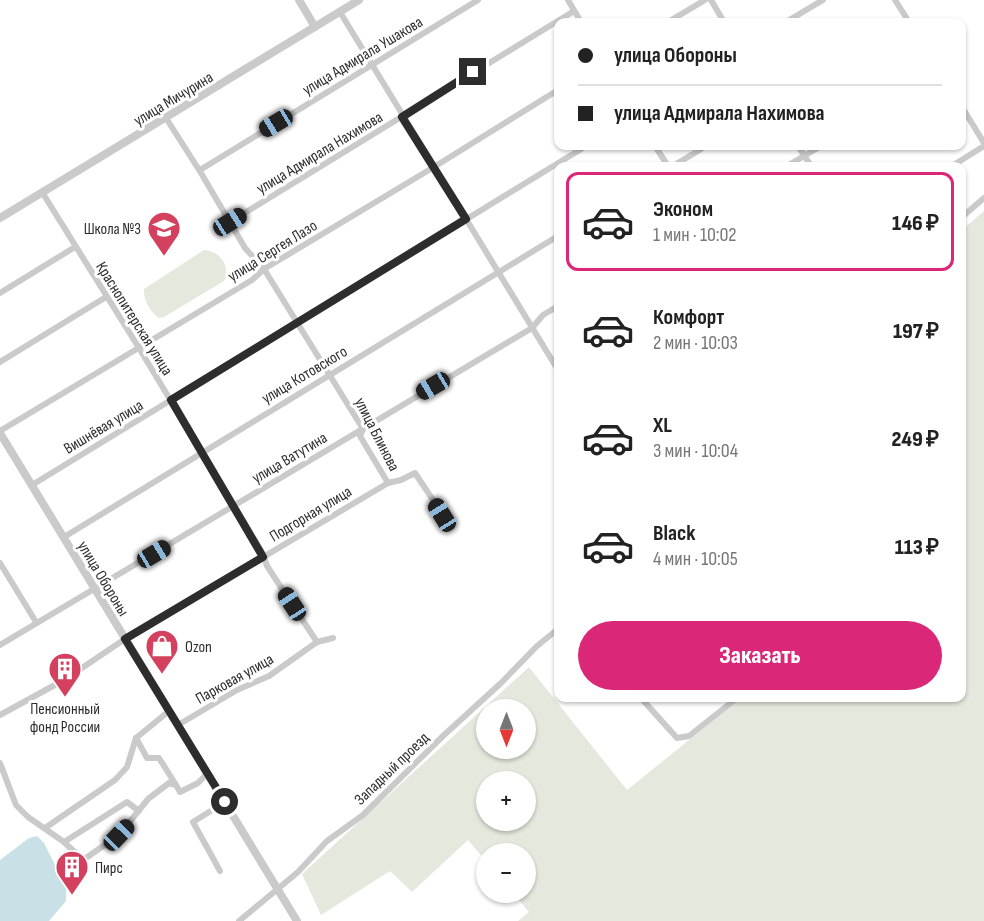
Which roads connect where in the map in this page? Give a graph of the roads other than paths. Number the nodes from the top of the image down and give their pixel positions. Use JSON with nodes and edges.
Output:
{"nodes":[{"id":1,"x":299,"y":0,"type":"edge"},
{"id":2,"x":359,"y":0,"type":"edge"},
{"id":3,"x":478,"y":0,"type":"edge"},
{"id":4,"x":568,"y":0,"type":"edge"},
{"id":5,"x":705,"y":0,"type":"edge"},
{"id":6,"x":711,"y":0,"type":"edge"},
{"id":7,"x":823,"y":0,"type":"edge"},
{"id":8,"x":895,"y":0,"type":"edge"},
{"id":9,"x":574,"y":11,"type":"junction"},
{"id":10,"x":340,"y":12,"type":"junction"},
{"id":11,"x":563,"y":18,"type":"edge"},
{"id":12,"x":578,"y":18,"type":"edge"},
{"id":13,"x":675,"y":18,"type":"edge"},
{"id":14,"x":722,"y":18,"type":"edge"},
{"id":15,"x":793,"y":18,"type":"edge"},
{"id":16,"x":905,"y":18,"type":"edge"},
{"id":17,"x":554,"y":23,"type":"edge"},
{"id":18,"x":315,"y":27,"type":"junction"},
{"id":19,"x":372,"y":65,"type":"junction"},
{"id":20,"x":554,"y":93,"type":"edge"},
{"id":21,"x":966,"y":114,"type":"edge"},
{"id":22,"x":402,"y":117,"type":"junction"},
{"id":23,"x":166,"y":118,"type":"junction"},
{"id":24,"x":984,"y":145,"type":"edge"},
{"id":25,"x":579,"y":150,"type":"edge"},
{"id":26,"x":699,"y":150,"type":"edge"},
{"id":27,"x":800,"y":150,"type":"edge"},
{"id":28,"x":814,"y":150,"type":"edge"},
{"id":29,"x":804,"y":156,"type":"junction"},
{"id":30,"x":560,"y":162,"type":"edge"},
{"id":31,"x":680,"y":162,"type":"edge"},
{"id":32,"x":794,"y":162,"type":"edge"},
{"id":33,"x":808,"y":162,"type":"edge"},
{"id":34,"x":958,"y":162,"type":"edge"},
{"id":35,"x":554,"y":165,"type":"edge"},
{"id":36,"x":434,"y":168,"type":"junction"},
{"id":37,"x":200,"y":170,"type":"junction"},
{"id":38,"x":42,"y":192,"type":"junction"},
{"id":39,"x":984,"y":198,"type":"edge"},
{"id":40,"x":966,"y":214,"type":"edge"},
{"id":41,"x":0,"y":218,"type":"edge"},
{"id":42,"x":466,"y":219,"type":"junction"},
{"id":43,"x":230,"y":222,"type":"junction"},
{"id":44,"x":554,"y":238,"type":"edge"},
{"id":45,"x":75,"y":248,"type":"junction"},
{"id":46,"x":264,"y":269,"type":"junction"},
{"id":47,"x":498,"y":272,"type":"junction"},
{"id":48,"x":0,"y":293,"type":"edge"},
{"id":49,"x":106,"y":297,"type":"junction"},
{"id":50,"x":554,"y":308,"type":"edge"},
{"id":51,"x":297,"y":322,"type":"junction"},
{"id":52,"x":532,"y":328,"type":"junction"},
{"id":53,"x":139,"y":348,"type":"junction"},
{"id":54,"x":0,"y":362,"type":"edge"},
{"id":55,"x":554,"y":364,"type":"edge"},
{"id":56,"x":330,"y":374,"type":"junction"},
{"id":57,"x":171,"y":400,"type":"junction"},
{"id":58,"x":363,"y":429,"type":"junction"},
{"id":59,"x":0,"y":432,"type":"edge"},
{"id":60,"x":202,"y":452,"type":"junction"},
{"id":61,"x":388,"y":483,"type":"junction"},
{"id":62,"x":32,"y":485,"type":"junction"},
{"id":63,"x":234,"y":506,"type":"junction"},
{"id":64,"x":442,"y":515,"type":"dead end"},
{"id":65,"x":64,"y":537,"type":"junction"},
{"id":66,"x":263,"y":557,"type":"junction"},
{"id":67,"x":0,"y":563,"type":"edge"},
{"id":68,"x":95,"y":590,"type":"junction"},
{"id":69,"x":36,"y":622,"type":"junction"},
{"id":70,"x":554,"y":631,"type":"edge"},
{"id":71,"x":333,"y":638,"type":"dead end"},
{"id":72,"x":125,"y":639,"type":"junction"},
{"id":73,"x":317,"y":642,"type":"junction"},
{"id":74,"x":0,"y":645,"type":"edge"},
{"id":75,"x":645,"y":702,"type":"edge"},
{"id":76,"x":732,"y":702,"type":"edge"},
{"id":77,"x":169,"y":711,"type":"junction"},
{"id":78,"x":0,"y":714,"type":"edge"},
{"id":79,"x":178,"y":725,"type":"junction"},
{"id":80,"x":136,"y":738,"type":"junction"},
{"id":81,"x":0,"y":764,"type":"edge"},
{"id":82,"x":207,"y":774,"type":"junction"},
{"id":83,"x":176,"y":785,"type":"junction"},
{"id":84,"x":225,"y":802,"type":"junction"},
{"id":85,"x":139,"y":810,"type":"junction"},
{"id":86,"x":45,"y":828,"type":"junction"},
{"id":87,"x":64,"y":842,"type":"junction"},
{"id":88,"x":220,"y":871,"type":"dead end"},
{"id":89,"x":278,"y":889,"type":"junction"},
{"id":90,"x":239,"y":921,"type":"edge"},
{"id":91,"x":297,"y":921,"type":"edge"}],
"edges":[{"from":1,"to":18,"type":"street"},
{"from":2,"to":10,"type":"street","name":"улица Мичурина"},
{"from":3,"to":19,"type":"street","name":"улица Адмирала Ушакова"},
{"from":4,"to":9,"type":"street"},
{"from":5,"to":13,"type":"street"},
{"from":6,"to":14,"type":"street"},
{"from":7,"to":15,"type":"street"},
{"from":8,"to":16,"type":"street"},
{"from":9,"to":11,"type":"street","name":"улица Адмирала Нахимова"},
{"from":9,"to":12,"type":"street"},
{"from":10,"to":18,"type":"street","name":"улица Мичурина"},
{"from":10,"to":19,"type":"street"},
{"from":17,"to":22,"type":"street","name":"улица Адмирала Нахимова"},
{"from":18,"to":23,"type":"street","name":"улица Мичурина"},
{"from":19,"to":22,"type":"street"},
{"from":19,"to":37,"type":"street","name":"улица Адмирала Ушакова"},
{"from":20,"to":36,"type":"street","name":"улица Сергея Лазо"},
{"from":21,"to":24,"type":"street"},
{"from":22,"to":36,"type":"street"},
{"from":22,"to":43,"type":"street","name":"улица Адмирала Нахимова"},
{"from":23,"to":37,"type":"street","name":"улица Блинова"},
{"from":23,"to":38,"type":"street","name":"улица Мичурина"},
{"from":24,"to":34,"type":"street"},
{"from":25,"to":30,"type":"street","name":"Вишнёвая улица"},
{"from":26,"to":31,"type":"street"},
{"from":27,"to":29,"type":"street"},
{"from":28,"to":29,"type":"street"},
{"from":29,"to":32,"type":"street"},
{"from":29,"to":33,"type":"street"},
{"from":35,"to":42,"type":"street","name":"Вишнёвая улица"},
{"from":36,"to":42,"type":"street"},
{"from":36,"to":46,"type":"street","name":"улица Сергея Лазо"},
{"from":37,"to":43,"type":"street","name":"улица Блинова"},
{"from":38,"to":41,"type":"street","name":"улица Мичурина"},
{"from":38,"to":45,"type":"street","name":"Краснопитерская улица"},
{"from":39,"to":40,"type":"street"},
{"from":42,"to":47,"type":"street"},
{"from":42,"to":51,"type":"street","name":"Вишнёвая улица"},
{"from":43,"to":46,"type":"street","name":"улица Блинова"},
{"from":44,"to":47,"type":"street","name":"улица Котовского"},
{"from":45,"to":48,"type":"street"},
{"from":45,"to":49,"type":"street","name":"Краснопитерская улица"},
{"from":46,"to":51,"type":"street","name":"улица Блинова"},
{"from":46,"to":53,"type":"street","name":"улица Сергея Лазо"},
{"from":47,"to":52,"type":"street"},
{"from":47,"to":56,"type":"street","name":"улица Котовского"},
{"from":49,"to":53,"type":"street","name":"Краснопитерская улица"},
{"from":49,"to":54,"type":"street"},
{"from":50,"to":52,"type":"street","name":"улица Ватутина"},
{"from":51,"to":56,"type":"street","name":"улица Блинова"},
{"from":51,"to":57,"type":"street","name":"Вишнёвая улица"},
{"from":52,"to":55,"type":"street"},
{"from":52,"to":58,"type":"street","name":"улица Ватутина"},
{"from":53,"to":57,"type":"street","name":"Краснопитерская улица"},
{"from":53,"to":59,"type":"street","name":"улица Сергея Лазо"},
{"from":56,"to":58,"type":"street","name":"улица Блинова"},
{"from":56,"to":60,"type":"street","name":"улица Котовского"},
{"from":57,"to":60,"type":"street","name":"Краснопитерская улица"},
{"from":57,"to":62,"type":"street","name":"Вишнёвая улица"},
{"from":58,"to":61,"type":"street","name":"улица Блинова"},
{"from":58,"to":63,"type":"street","name":"улица Ватутина"},
{"from":59,"to":62,"type":"street","name":"улица Обороны"},
{"from":60,"to":63,"type":"street","name":"Краснопитерская улица"},
{"from":60,"to":65,"type":"street","name":"улица Котовского"},
{"from":61,"to":64,"type":"street","name":"улица Блинова"},
{"from":61,"to":66,"type":"street","name":"Подгорная улица"},
{"from":62,"to":65,"type":"street","name":"улица Обороны"},
{"from":63,"to":66,"type":"street","name":"Краснопитерская улица"},
{"from":63,"to":68,"type":"street","name":"улица Ватутина"},
{"from":65,"to":68,"type":"street","name":"улица Обороны"},
{"from":66,"to":72,"type":"street","name":"Подгорная улица"},
{"from":66,"to":73,"type":"street","name":"Краснопитерская улица"},
{"from":67,"to":69,"type":"street"},
{"from":68,"to":69,"type":"street","name":"улица Ватутина"},
{"from":68,"to":72,"type":"street","name":"улица Обороны"},
{"from":69,"to":74,"type":"street","name":"улица Ватутина"},
{"from":70,"to":89,"type":"street","name":"Западный проезд"},
{"from":71,"to":73,"type":"street","name":"Парковая улица"},
{"from":72,"to":77,"type":"street","name":"улица Обороны"},
{"from":72,"to":78,"type":"street","name":"Подгорная улица"},
{"from":73,"to":79,"type":"street","name":"Парковая улица"},
{"from":75,"to":76,"type":"street"},
{"from":77,"to":79,"type":"street","name":"улица Обороны"},
{"from":77,"to":80,"type":"street"},
{"from":79,"to":82,"type":"street","name":"улица Обороны"},
{"from":80,"to":83,"type":"street"},
{"from":80,"to":86,"type":"street"},
{"from":81,"to":86,"type":"street"},
{"from":82,"to":83,"type":"street"},
{"from":82,"to":84,"type":"street","name":"улица Обороны"},
{"from":83,"to":85,"type":"street"},
{"from":84,"to":88,"type":"street"},
{"from":84,"to":89,"type":"street","name":"улица Обороны"},
{"from":85,"to":87,"type":"street"},
{"from":85,"to":87,"type":"street"},
{"from":86,"to":87,"type":"street"},
{"from":89,"to":90,"type":"street","name":"Западный проезд"},
{"from":89,"to":91,"type":"street","name":"улица Обороны"}]}
